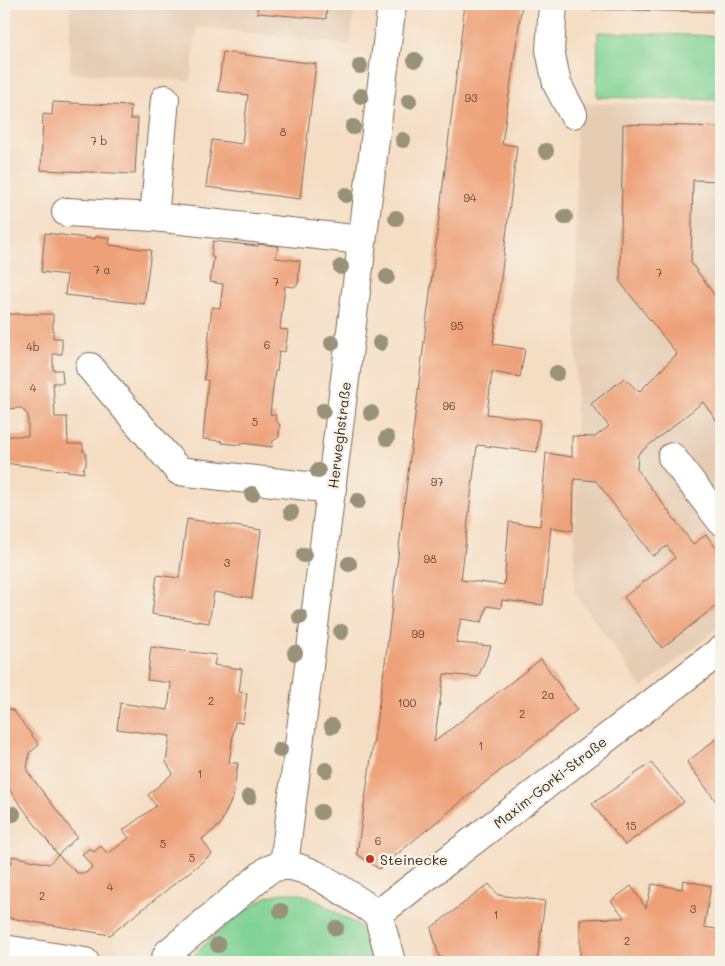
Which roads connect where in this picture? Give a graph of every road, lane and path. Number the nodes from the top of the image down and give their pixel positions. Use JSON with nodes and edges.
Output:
{"nodes":[{"id":1,"x":392,"y":4,"type":"edge"},
{"id":2,"x":553,"y":4,"type":"edge"},
{"id":3,"x":165,"y":99,"type":"dead end"},
{"id":4,"x":574,"y":114,"type":"dead end"},
{"id":5,"x":66,"y":212,"type":"dead end"},
{"id":6,"x":154,"y":217,"type":"junction"},
{"id":7,"x":362,"y":240,"type":"junction"},
{"id":8,"x":90,"y":367,"type":"dead end"},
{"id":9,"x":672,"y":457,"type":"dead end"},
{"id":10,"x":332,"y":489,"type":"junction"},
{"id":11,"x":721,"y":521,"type":"edge"},
{"id":12,"x":721,"y":650,"type":"edge"},
{"id":13,"x":284,"y":865,"type":"junction"},
{"id":14,"x":378,"y":914,"type":"junction"},
{"id":15,"x":4,"y":949,"type":"edge"},
{"id":16,"x":85,"y":962,"type":"edge"},
{"id":17,"x":164,"y":962,"type":"edge"},
{"id":18,"x":391,"y":962,"type":"edge"}],
"edges":[{"from":1,"to":7,"type":"street","name":"Herweghstraße"},
{"from":2,"to":4,"type":"street"},
{"from":3,"to":6,"type":"street"},
{"from":5,"to":6,"type":"street"},
{"from":6,"to":7,"type":"street"},
{"from":7,"to":10,"type":"street","name":"Herweghstraße"},
{"from":8,"to":10,"type":"street"},
{"from":9,"to":11,"type":"street"},
{"from":10,"to":13,"type":"street","name":"Herweghstraße"},
{"from":12,"to":14,"type":"street","name":"Maxim-Gorki-Straße"},
{"from":13,"to":14,"type":"street"},
{"from":13,"to":17,"type":"street"},
{"from":14,"to":18,"type":"street"},
{"from":15,"to":16,"type":"street"}]}
